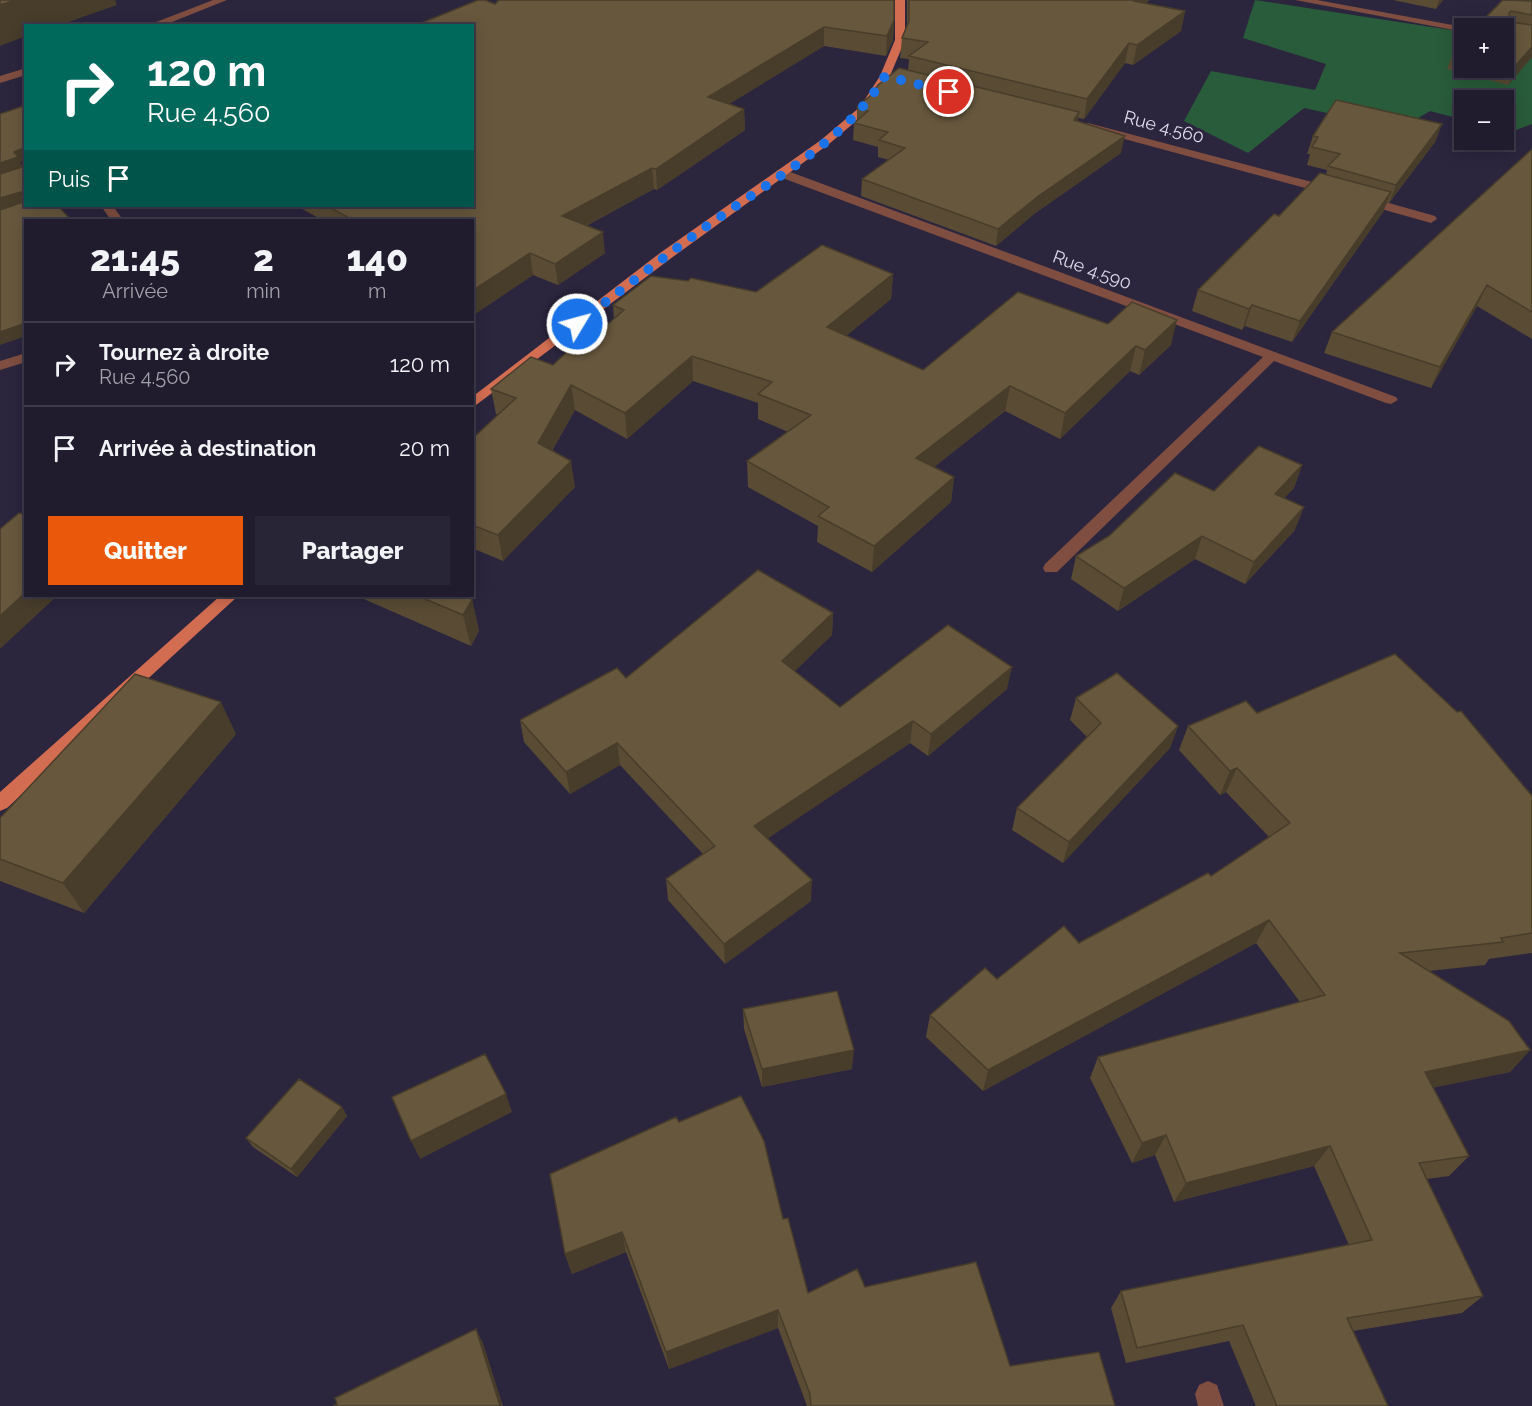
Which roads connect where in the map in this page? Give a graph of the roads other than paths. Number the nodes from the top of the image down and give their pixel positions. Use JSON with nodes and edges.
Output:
{"nodes":[{"id":1,"x":222,"y":0,"type":"edge"},
{"id":2,"x":900,"y":0,"type":"edge"},
{"id":3,"x":1300,"y":0,"type":"edge"},
{"id":4,"x":156,"y":24,"type":"edge"},
{"id":5,"x":1454,"y":27,"type":"edge"},
{"id":6,"x":24,"y":72,"type":"edge"},
{"id":7,"x":0,"y":80,"type":"edge"},
{"id":8,"x":1075,"y":123,"type":"edge"},
{"id":9,"x":781,"y":173,"type":"junction"},
{"id":10,"x":107,"y":207,"type":"edge"},
{"id":11,"x":116,"y":219,"type":"edge"},
{"id":12,"x":1431,"y":219,"type":"dead end"},
{"id":13,"x":1272,"y":356,"type":"junction"},
{"id":14,"x":24,"y":358,"type":"edge"},
{"id":15,"x":0,"y":366,"type":"edge"},
{"id":16,"x":1391,"y":400,"type":"dead end"},
{"id":17,"x":474,"y":402,"type":"edge"},
{"id":18,"x":1051,"y":568,"type":"dead end"},
{"id":19,"x":229,"y":597,"type":"edge"},
{"id":20,"x":0,"y":804,"type":"edge"}],
"edges":[{"from":1,"to":4,"type":"street"},
{"from":2,"to":9,"type":"main road"},
{"from":3,"to":5,"type":"street"},
{"from":6,"to":7,"type":"street"},
{"from":8,"to":12,"type":"street","name":"Rue 4.560"},
{"from":9,"to":13,"type":"street","name":"Rue 4.590"},
{"from":9,"to":17,"type":"main road"},
{"from":10,"to":11,"type":"street"},
{"from":13,"to":16,"type":"street","name":"Rue 4.590"},
{"from":13,"to":18,"type":"street"},
{"from":14,"to":15,"type":"street"},
{"from":19,"to":20,"type":"main road"}]}
